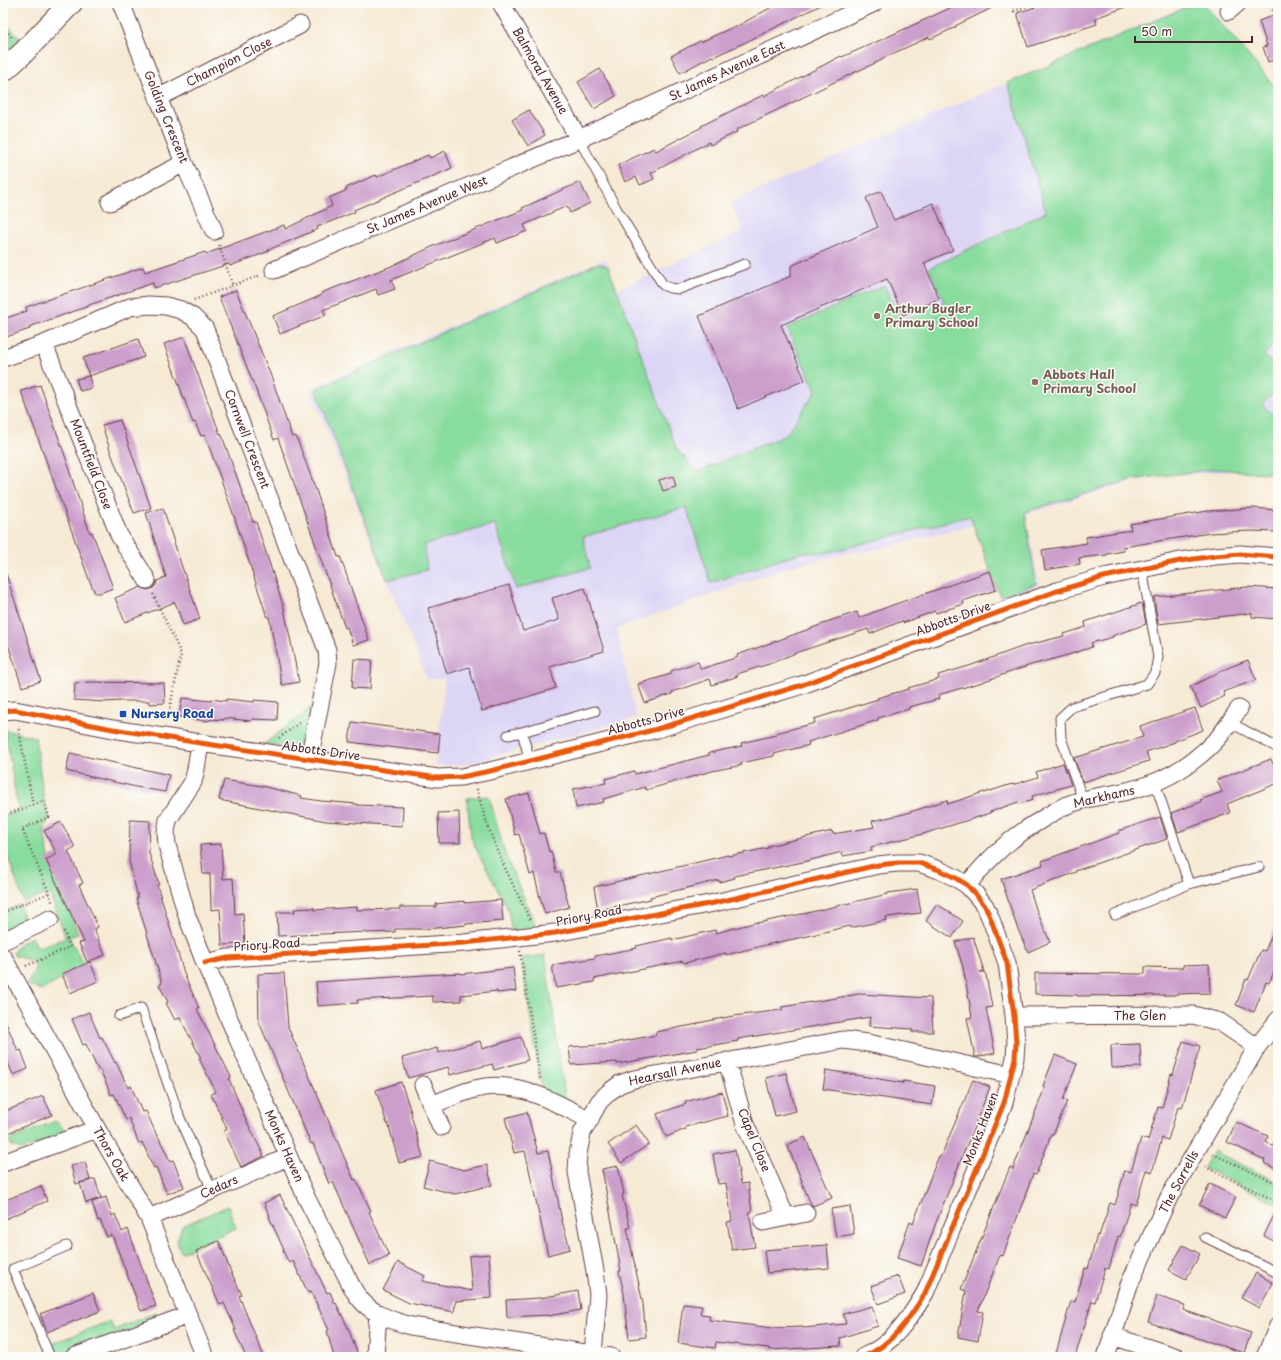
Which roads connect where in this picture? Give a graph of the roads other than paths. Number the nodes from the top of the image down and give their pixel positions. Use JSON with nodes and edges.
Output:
{"nodes":[{"id":1,"x":71,"y":3,"type":"edge"},
{"id":2,"x":121,"y":3,"type":"edge"},
{"id":3,"x":501,"y":3,"type":"edge"},
{"id":4,"x":874,"y":3,"type":"edge"},
{"id":5,"x":300,"y":25,"type":"dead end"},
{"id":6,"x":3,"y":71,"type":"edge"},
{"id":7,"x":158,"y":98,"type":"junction"},
{"id":8,"x":579,"y":139,"type":"junction"},
{"id":9,"x":184,"y":162,"type":"junction"},
{"id":10,"x":110,"y":202,"type":"dead end"},
{"id":11,"x":214,"y":231,"type":"road end"},
{"id":12,"x":745,"y":264,"type":"dead end"},
{"id":13,"x":274,"y":270,"type":"road end"},
{"id":14,"x":44,"y":344,"type":"junction"},
{"id":15,"x":3,"y":358,"type":"edge"},
{"id":16,"x":1278,"y":557,"type":"edge"},
{"id":17,"x":1142,"y":569,"type":"junction"},
{"id":18,"x":147,"y":580,"type":"road end"},
{"id":19,"x":9,"y":710,"type":"edge"},
{"id":20,"x":595,"y":711,"type":"dead end"},
{"id":21,"x":1234,"y":715,"type":"joint"},
{"id":22,"x":522,"y":732,"type":"junction"},
{"id":23,"x":508,"y":735,"type":"dead end"},
{"id":24,"x":200,"y":743,"type":"junction"},
{"id":25,"x":1278,"y":748,"type":"edge"},
{"id":26,"x":309,"y":760,"type":"junction"},
{"id":27,"x":530,"y":761,"type":"junction"},
{"id":28,"x":1155,"y":783,"type":"junction"},
{"id":29,"x":1083,"y":800,"type":"junction"},
{"id":30,"x":1259,"y":867,"type":"dead end"},
{"id":31,"x":1189,"y":884,"type":"junction"},
{"id":32,"x":966,"y":885,"type":"junction"},
{"id":33,"x":1115,"y":915,"type":"dead end"},
{"id":34,"x":50,"y":919,"type":"dead end"},
{"id":35,"x":3,"y":941,"type":"edge"},
{"id":36,"x":3,"y":957,"type":"edge"},
{"id":37,"x":205,"y":962,"type":"junction"},
{"id":38,"x":119,"y":1016,"type":"dead end"},
{"id":39,"x":1014,"y":1016,"type":"junction"},
{"id":40,"x":1278,"y":1020,"type":"edge"},
{"id":41,"x":1257,"y":1047,"type":"junction"},
{"id":42,"x":727,"y":1061,"type":"junction"},
{"id":43,"x":1011,"y":1075,"type":"junction"},
{"id":44,"x":423,"y":1085,"type":"dead end"},
{"id":45,"x":432,"y":1105,"type":"junction"},
{"id":46,"x":590,"y":1120,"type":"junction"},
{"id":47,"x":441,"y":1127,"type":"dead end"},
{"id":48,"x":97,"y":1129,"type":"junction"},
{"id":49,"x":288,"y":1156,"type":"junction"},
{"id":50,"x":3,"y":1163,"type":"edge"},
{"id":51,"x":212,"y":1190,"type":"junction"},
{"id":52,"x":806,"y":1213,"type":"dead end"},
{"id":53,"x":786,"y":1217,"type":"junction"},
{"id":54,"x":149,"y":1218,"type":"junction"},
{"id":55,"x":763,"y":1222,"type":"dead end"},
{"id":56,"x":1206,"y":1237,"type":"dead end"},
{"id":57,"x":67,"y":1246,"type":"dead end"},
{"id":58,"x":1278,"y":1273,"type":"edge"},
{"id":59,"x":378,"y":1313,"type":"junction"},
{"id":60,"x":188,"y":1314,"type":"junction"},
{"id":61,"x":1278,"y":1326,"type":"edge"},
{"id":62,"x":1112,"y":1336,"type":"junction"},
{"id":63,"x":594,"y":1354,"type":"junction"},
{"id":64,"x":868,"y":1356,"type":"edge"},
{"id":65,"x":50,"y":1357,"type":"edge"},
{"id":66,"x":74,"y":1357,"type":"edge"},
{"id":67,"x":205,"y":1357,"type":"edge"},
{"id":68,"x":375,"y":1357,"type":"edge"},
{"id":69,"x":611,"y":1357,"type":"edge"},
{"id":70,"x":1106,"y":1357,"type":"edge"},
{"id":71,"x":1177,"y":1357,"type":"edge"},
{"id":72,"x":1265,"y":1357,"type":"edge"}],
"edges":[{"from":1,"to":6,"type":"street"},
{"from":2,"to":7,"type":"street","name":"Golding Crescent"},
{"from":3,"to":8,"type":"street","name":"Balmoral Avenue"},
{"from":4,"to":8,"type":"street","name":"St James Avenue East"},
{"from":5,"to":7,"type":"street","name":"Champion Close"},
{"from":7,"to":9,"type":"street","name":"Golding Crescent"},
{"from":8,"to":12,"type":"lane"},
{"from":8,"to":13,"type":"street","name":"St James Avenue West"},
{"from":9,"to":10,"type":"street"},
{"from":9,"to":11,"type":"street","name":"Golding Crescent"},
{"from":14,"to":15,"type":"street","name":"Cornwell Crescent"},
{"from":14,"to":18,"type":"street","name":"Mountfield Close"},
{"from":14,"to":26,"type":"street","name":"Cornwell Crescent"},
{"from":16,"to":17,"type":"street","name":"Abbotts Drive"},
{"from":17,"to":27,"type":"street","name":"Abbotts Drive"},
{"from":17,"to":29,"type":"lane"},
{"from":19,"to":24,"type":"street","name":"Abbotts Drive"},
{"from":20,"to":22,"type":"lane"},
{"from":21,"to":25,"type":"lane"},
{"from":21,"to":28,"type":"street","name":"Markhams"},
{"from":22,"to":23,"type":"lane"},
{"from":22,"to":27,"type":"lane"},
{"from":24,"to":26,"type":"street","name":"Abbotts Drive"},
{"from":24,"to":37,"type":"street","name":"Monks Haven"},
{"from":26,"to":27,"type":"street","name":"Abbotts Drive"},
{"from":28,"to":29,"type":"street","name":"Markhams"},
{"from":28,"to":31,"type":"lane"},
{"from":29,"to":32,"type":"street","name":"Markhams"},
{"from":30,"to":31,"type":"lane"},
{"from":31,"to":33,"type":"lane"},
{"from":32,"to":37,"type":"street","name":"Priory Road"},
{"from":32,"to":39,"type":"street","name":"Monks Haven"},
{"from":34,"to":35,"type":"street"},
{"from":36,"to":48,"type":"street","name":"Thors Oak"},
{"from":37,"to":49,"type":"street","name":"Monks Haven"},
{"from":38,"to":51,"type":"lane"},
{"from":39,"to":41,"type":"street","name":"The Glen"},
{"from":39,"to":43,"type":"street","name":"Monks Haven"},
{"from":40,"to":41,"type":"street","name":"The Sorrells"},
{"from":41,"to":62,"type":"street","name":"The Sorrells"},
{"from":42,"to":43,"type":"street","name":"Hearsall Avenue"},
{"from":42,"to":46,"type":"street","name":"Hearsall Avenue"},
{"from":42,"to":53,"type":"street","name":"Capel Close"},
{"from":43,"to":64,"type":"street","name":"Monks Haven"},
{"from":44,"to":45,"type":"street"},
{"from":45,"to":46,"type":"street"},
{"from":45,"to":47,"type":"street"},
{"from":46,"to":63,"type":"street","name":"Hearsall Avenue"},
{"from":48,"to":50,"type":"street"},
{"from":48,"to":54,"type":"street","name":"Thors Oak"},
{"from":49,"to":51,"type":"street","name":"Cedars"},
{"from":49,"to":59,"type":"street","name":"Monks Haven"},
{"from":51,"to":54,"type":"street","name":"Cedars"},
{"from":52,"to":53,"type":"street"},
{"from":53,"to":55,"type":"street"},
{"from":54,"to":60,"type":"street","name":"Thors Oak"},
{"from":56,"to":58,"type":"lane"},
{"from":57,"to":65,"type":"lane"},
{"from":59,"to":63,"type":"street","name":"Monks Haven"},
{"from":59,"to":68,"type":"street"},
{"from":60,"to":66,"type":"street"},
{"from":60,"to":67,"type":"street","name":"Thors Oak"},
{"from":61,"to":72,"type":"street"},
{"from":62,"to":70,"type":"street","name":"The Sorrells"},
{"from":62,"to":71,"type":"street"},
{"from":63,"to":69,"type":"street","name":"Monks Haven"}]}
